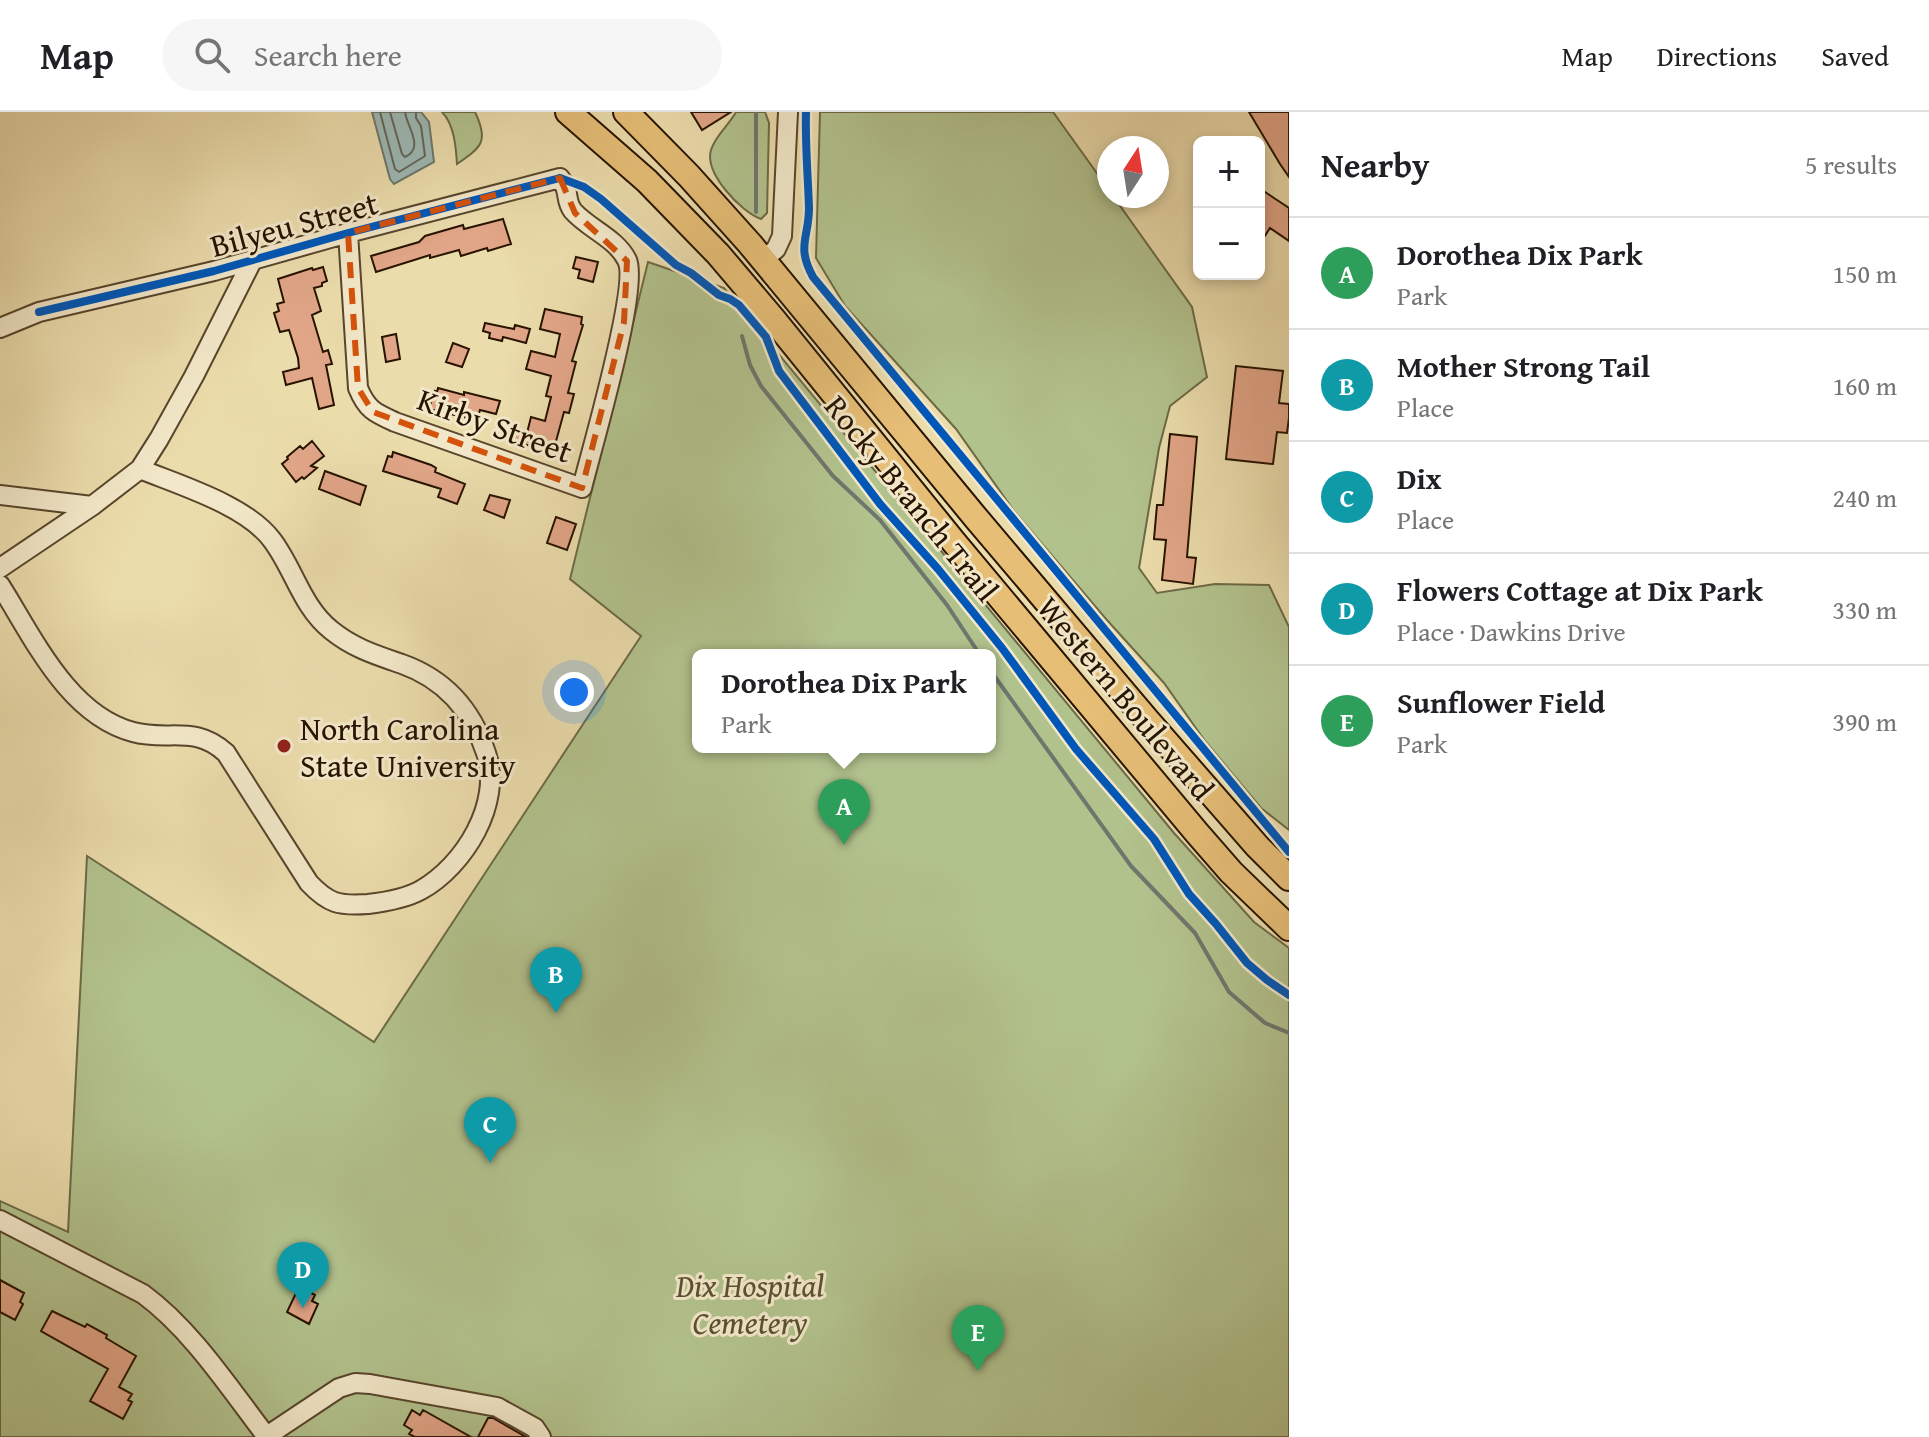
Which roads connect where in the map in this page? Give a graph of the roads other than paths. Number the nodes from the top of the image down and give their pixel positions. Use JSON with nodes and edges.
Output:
{"nodes":[{"id":1,"x":568,"y":112,"type":"edge"},
{"id":2,"x":626,"y":112,"type":"edge"},
{"id":3,"x":788,"y":112,"type":"edge"},
{"id":4,"x":560,"y":178,"type":"joint"},
{"id":5,"x":348,"y":233,"type":"junction"},
{"id":6,"x":763,"y":260,"type":"junction"},
{"id":7,"x":252,"y":261,"type":"junction"},
{"id":8,"x":740,"y":280,"type":"junction"},
{"id":9,"x":0,"y":312,"type":"edge"},
{"id":10,"x":39,"y":312,"type":"junction"},
{"id":11,"x":0,"y":328,"type":"edge"},
{"id":12,"x":140,"y":469,"type":"junction"},
{"id":13,"x":0,"y":495,"type":"edge"},
{"id":14,"x":92,"y":506,"type":"junction"},
{"id":15,"x":0,"y":568,"type":"edge"},
{"id":16,"x":0,"y":585,"type":"edge"},
{"id":17,"x":1289,"y":878,"type":"edge"},
{"id":18,"x":1289,"y":928,"type":"edge"},
{"id":19,"x":0,"y":1220,"type":"edge"},
{"id":20,"x":267,"y":1437,"type":"edge"},
{"id":21,"x":541,"y":1437,"type":"edge"}],
"edges":[{"from":1,"to":8,"type":"main road","name":"Western Boulevard"},
{"from":2,"to":6,"type":"main road","name":"Western Boulevard"},
{"from":3,"to":6,"type":"street"},
{"from":4,"to":5,"type":"street","name":"Bilyeu Street"},
{"from":4,"to":5,"type":"street","name":"Kirby Street"},
{"from":5,"to":7,"type":"street","name":"Bilyeu Street"},
{"from":6,"to":8,"type":"main road"},
{"from":6,"to":17,"type":"main road","name":"Western Boulevard"},
{"from":7,"to":10,"type":"street","name":"Bilyeu Street"},
{"from":7,"to":12,"type":"street"},
{"from":8,"to":18,"type":"main road","name":"Western Boulevard"},
{"from":9,"to":10,"type":"street","name":"Bilyeu Street"},
{"from":10,"to":11,"type":"street","name":"Bilyeu Street"},
{"from":12,"to":14,"type":"street"},
{"from":12,"to":16,"type":"street"},
{"from":13,"to":14,"type":"street"},
{"from":14,"to":15,"type":"street"},
{"from":19,"to":20,"type":"street"},
{"from":20,"to":21,"type":"street"}]}
